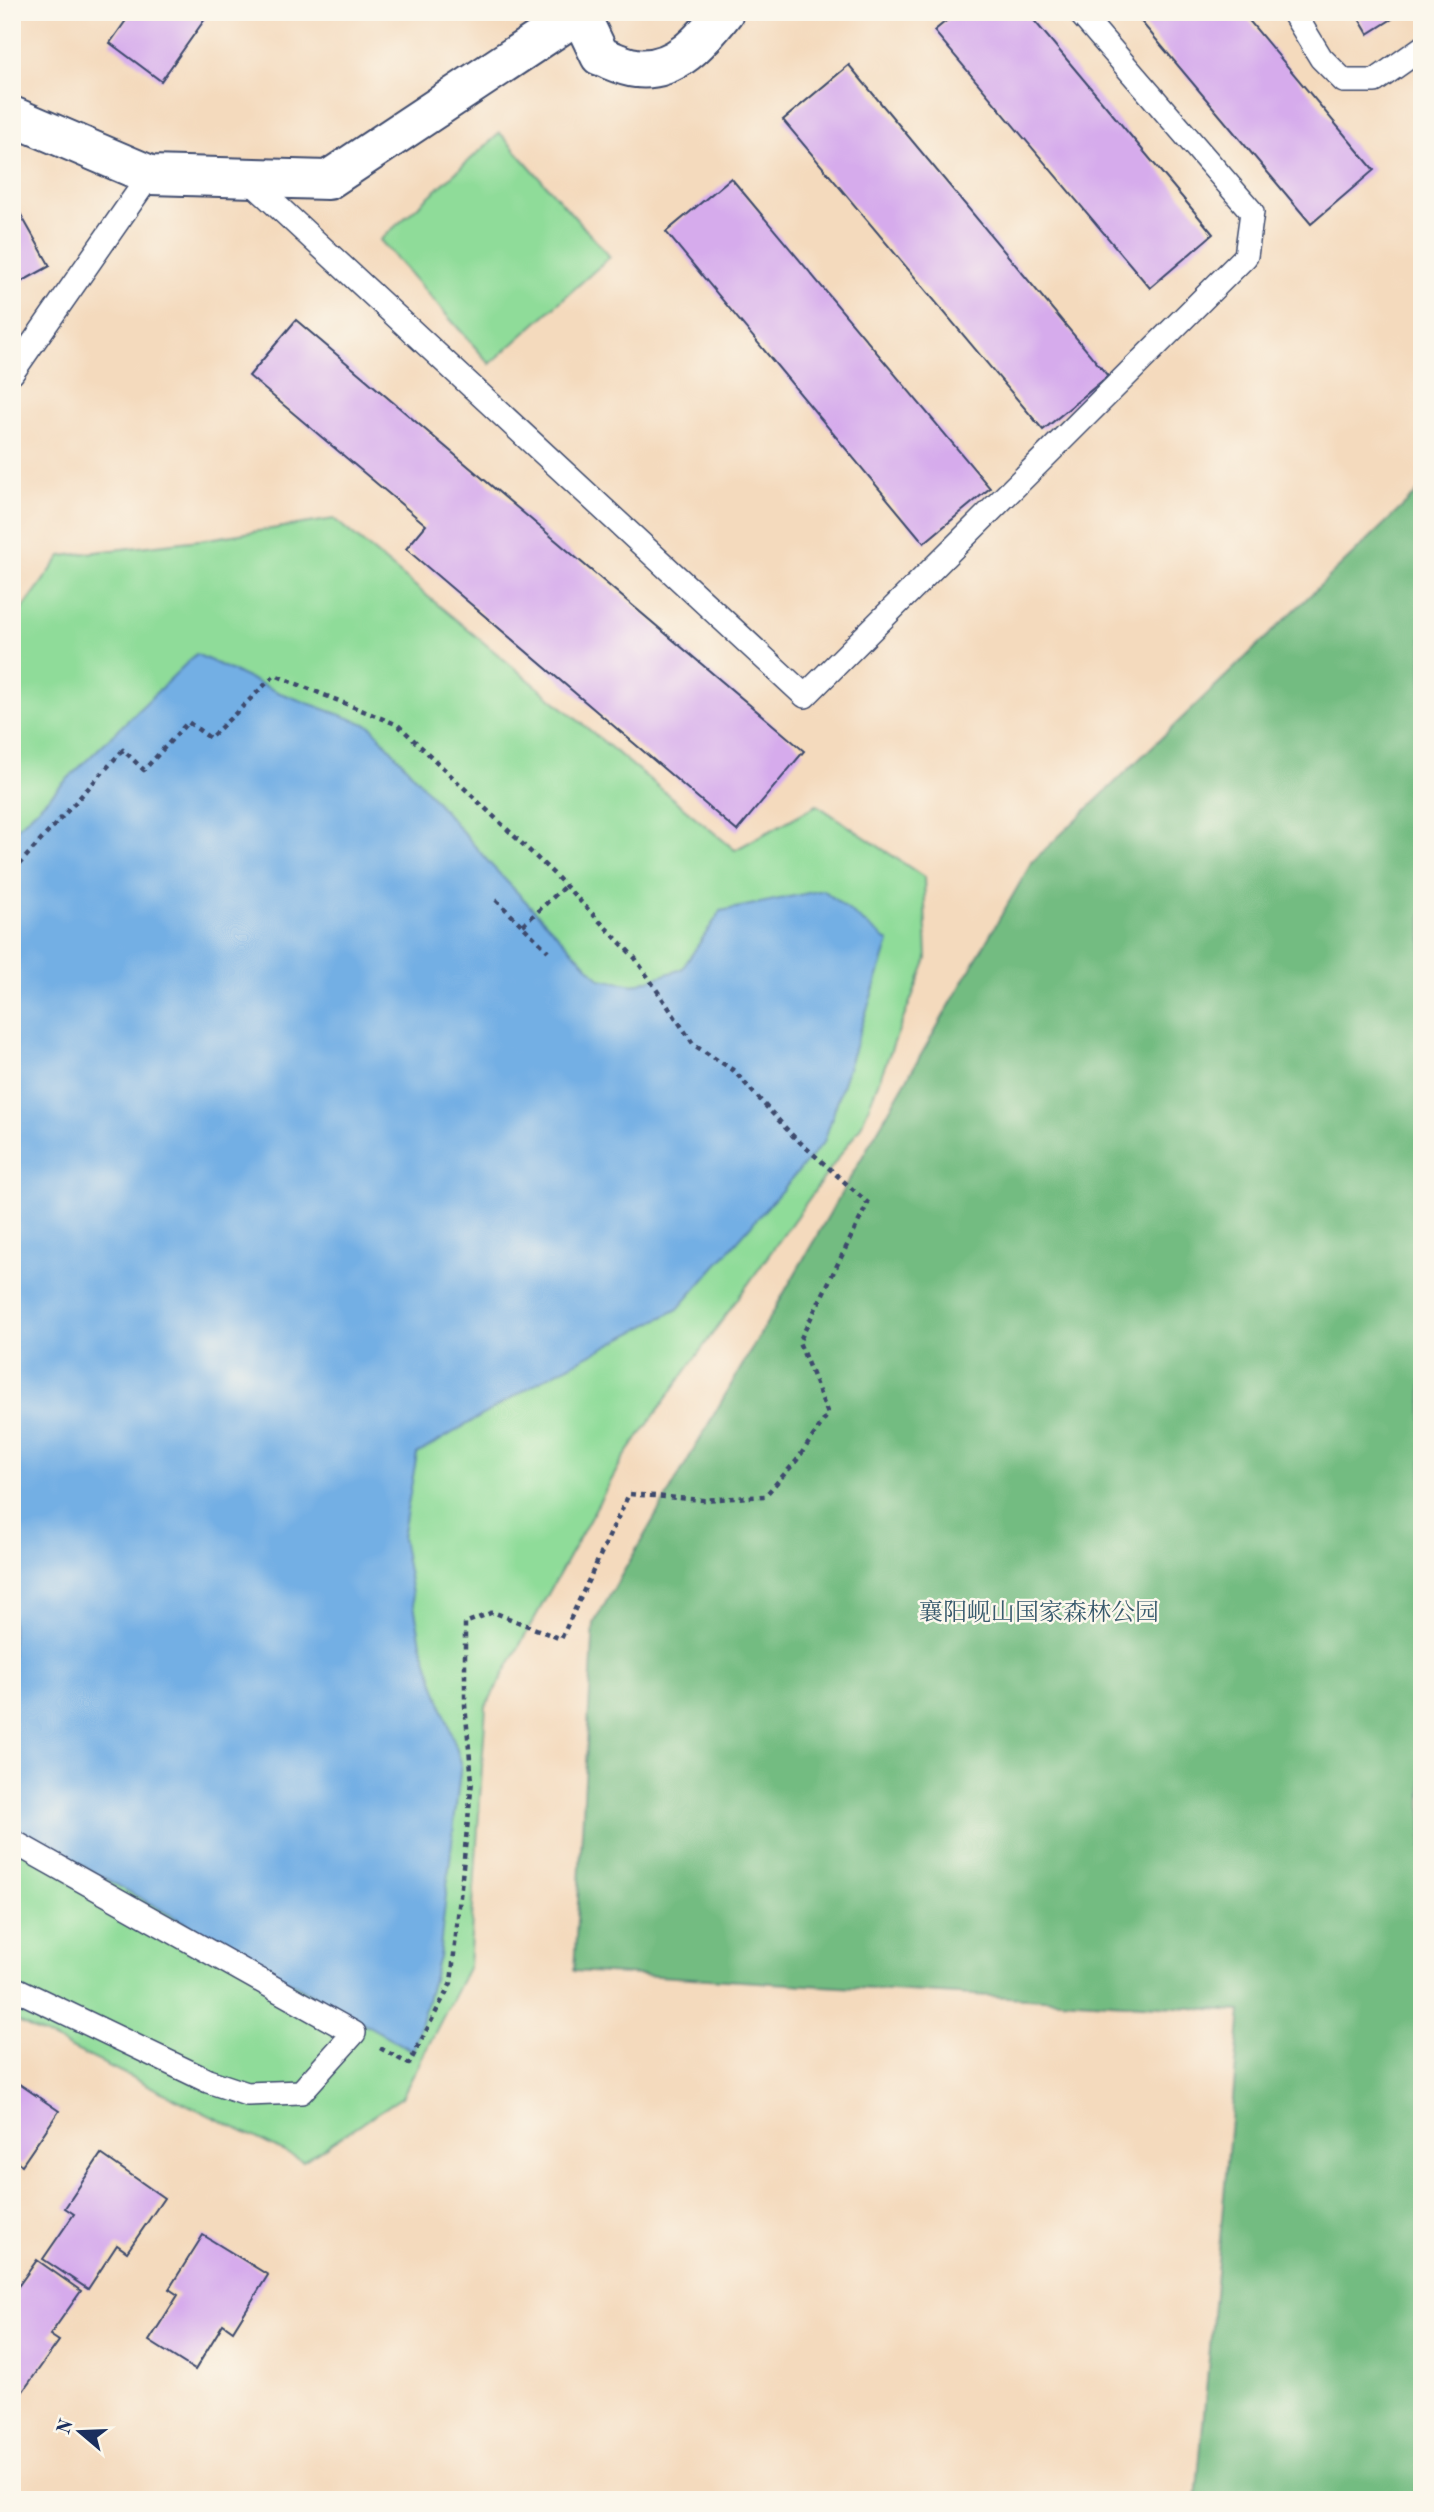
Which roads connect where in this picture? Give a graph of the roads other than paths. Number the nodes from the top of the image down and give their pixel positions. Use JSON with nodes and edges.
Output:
{"nodes":[{"id":1,"x":724,"y":12,"type":"edge"},
{"id":2,"x":1079,"y":12,"type":"edge"},
{"id":3,"x":1293,"y":12,"type":"edge"},
{"id":4,"x":578,"y":13,"type":"edge"},
{"id":5,"x":1422,"y":48,"type":"edge"},
{"id":6,"x":12,"y":116,"type":"edge"},
{"id":7,"x":150,"y":175,"type":"junction"},
{"id":8,"x":246,"y":177,"type":"junction"},
{"id":9,"x":12,"y":373,"type":"edge"},
{"id":10,"x":12,"y":1841,"type":"edge"},
{"id":11,"x":12,"y":1987,"type":"edge"}],
"edges":[{"from":1,"to":4,"type":"street"},
{"from":2,"to":8,"type":"lane"},
{"from":3,"to":5,"type":"lane"},
{"from":4,"to":8,"type":"street"},
{"from":6,"to":7,"type":"street"},
{"from":7,"to":8,"type":"street"},
{"from":7,"to":9,"type":"lane"},
{"from":10,"to":11,"type":"lane"}]}
